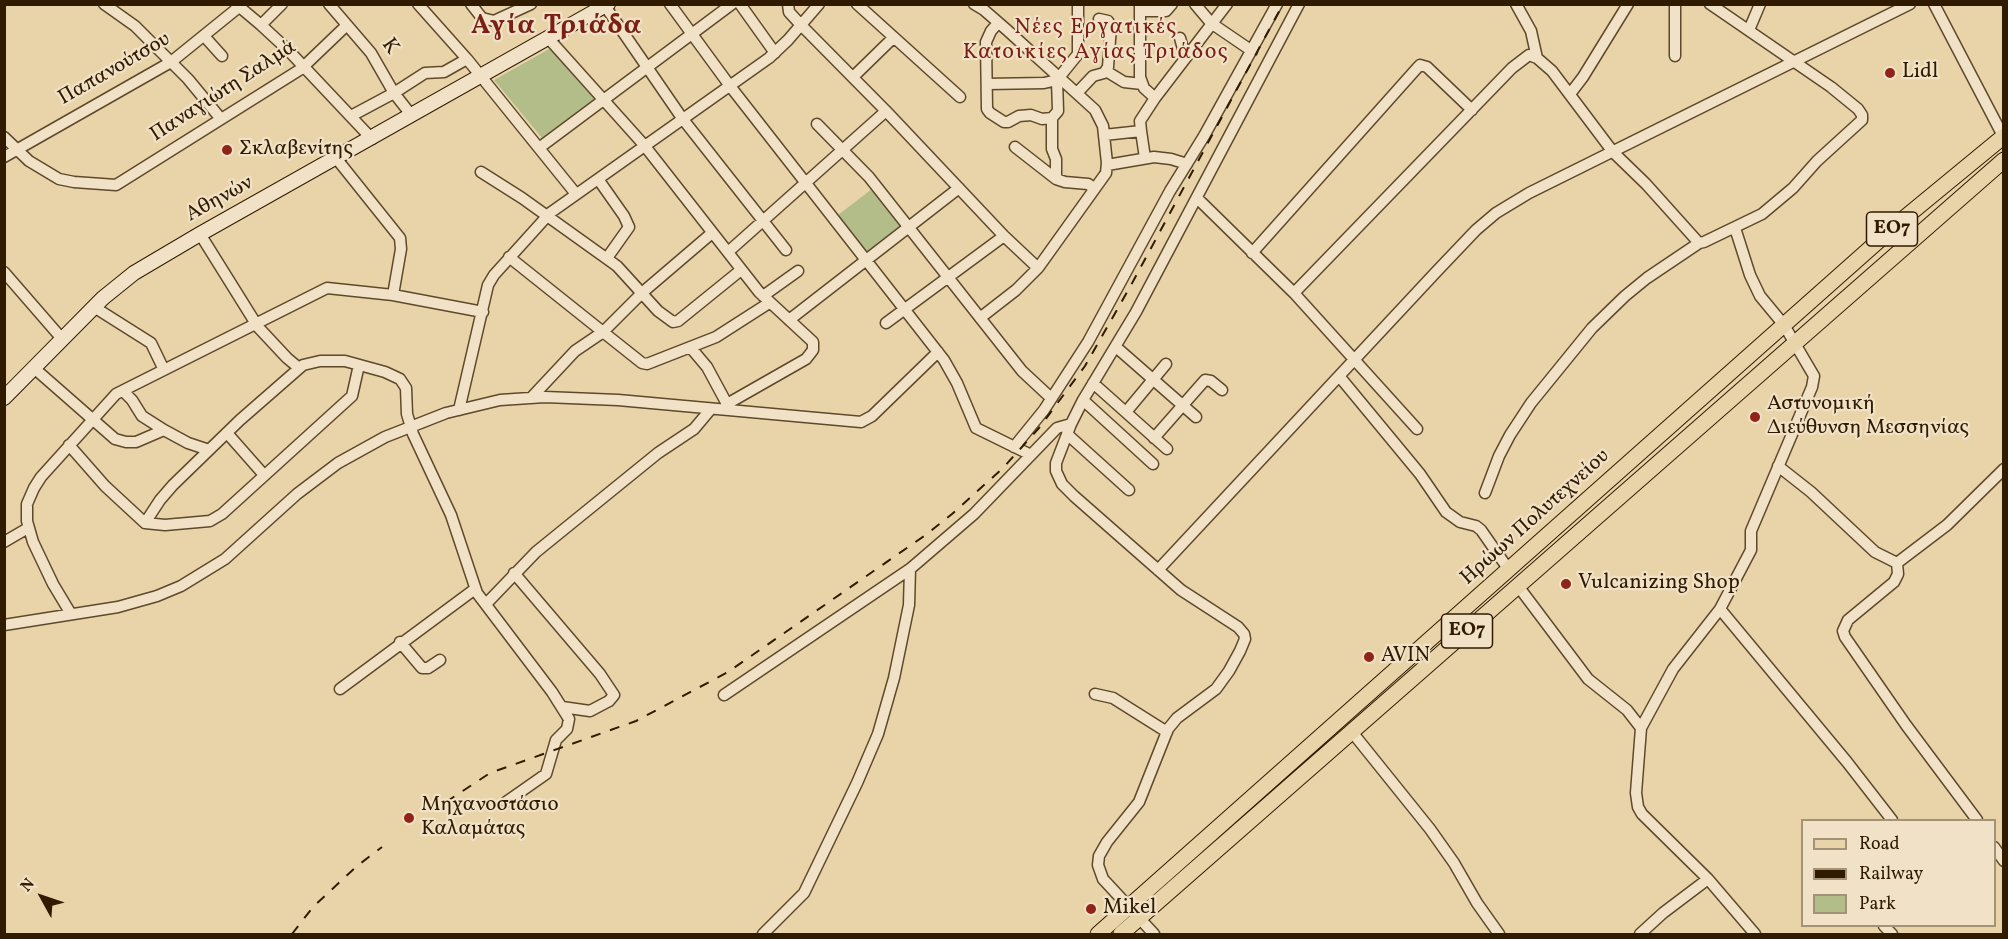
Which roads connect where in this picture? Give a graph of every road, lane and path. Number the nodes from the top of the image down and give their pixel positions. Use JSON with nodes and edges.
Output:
{"nodes":[{"id":1,"x":104,"y":4,"type":"edge"},
{"id":2,"x":282,"y":4,"type":"edge"},
{"id":3,"x":329,"y":4,"type":"edge"},
{"id":4,"x":418,"y":4,"type":"edge"},
{"id":5,"x":471,"y":4,"type":"edge"},
{"id":6,"x":531,"y":4,"type":"edge"},
{"id":7,"x":670,"y":4,"type":"edge"},
{"id":8,"x":732,"y":4,"type":"edge"},
{"id":9,"x":740,"y":4,"type":"edge"},
{"id":10,"x":788,"y":4,"type":"edge"},
{"id":11,"x":819,"y":4,"type":"edge"},
{"id":12,"x":857,"y":4,"type":"edge"},
{"id":13,"x":1078,"y":4,"type":"edge"},
{"id":14,"x":1172,"y":4,"type":"edge"},
{"id":15,"x":1195,"y":4,"type":"edge"},
{"id":16,"x":1227,"y":4,"type":"edge"},
{"id":17,"x":1277,"y":4,"type":"edge"},
{"id":18,"x":1299,"y":4,"type":"edge"},
{"id":19,"x":1516,"y":4,"type":"edge"},
{"id":20,"x":1629,"y":4,"type":"edge"},
{"id":21,"x":1675,"y":4,"type":"edge"},
{"id":22,"x":1760,"y":4,"type":"edge"},
{"id":23,"x":1910,"y":4,"type":"edge"},
{"id":24,"x":1934,"y":4,"type":"edge"},
{"id":25,"x":606,"y":5,"type":"edge"},
{"id":26,"x":237,"y":6,"type":"edge"},
{"id":27,"x":982,"y":6,"type":"edge"},
{"id":28,"x":1716,"y":6,"type":"edge"},
{"id":29,"x":1140,"y":8,"type":"edge"},
{"id":30,"x":1099,"y":19,"type":"dead end"},
{"id":31,"x":998,"y":22,"type":"junction"},
{"id":32,"x":1211,"y":23,"type":"junction"},
{"id":33,"x":261,"y":25,"type":"junction"},
{"id":34,"x":347,"y":25,"type":"junction"},
{"id":35,"x":801,"y":25,"type":"junction"},
{"id":36,"x":1749,"y":30,"type":"junction"},
{"id":37,"x":692,"y":34,"type":"junction"},
{"id":38,"x":204,"y":36,"type":"junction"},
{"id":39,"x":893,"y":38,"type":"junction"},
{"id":40,"x":1180,"y":38,"type":"dead end"},
{"id":41,"x":549,"y":39,"type":"junction"},
{"id":42,"x":1252,"y":51,"type":"junction"},
{"id":43,"x":775,"y":53,"type":"junction"},
{"id":44,"x":222,"y":56,"type":"dead end"},
{"id":45,"x":1185,"y":56,"type":"junction"},
{"id":46,"x":1675,"y":56,"type":"dead end"},
{"id":47,"x":1537,"y":57,"type":"junction"},
{"id":48,"x":467,"y":59,"type":"junction"},
{"id":49,"x":1795,"y":61,"type":"junction"},
{"id":50,"x":171,"y":62,"type":"junction"},
{"id":51,"x":304,"y":67,"type":"junction"},
{"id":52,"x":647,"y":67,"type":"junction"},
{"id":53,"x":450,"y":69,"type":"junction"},
{"id":54,"x":1106,"y":71,"type":"junction"},
{"id":55,"x":482,"y":77,"type":"junction"},
{"id":56,"x":853,"y":77,"type":"junction"},
{"id":57,"x":1058,"y":78,"type":"junction"},
{"id":58,"x":987,"y":84,"type":"junction"},
{"id":59,"x":1142,"y":84,"type":"junction"},
{"id":60,"x":730,"y":86,"type":"junction"},
{"id":61,"x":462,"y":88,"type":"junction"},
{"id":62,"x":394,"y":93,"type":"junction"},
{"id":63,"x":1077,"y":93,"type":"junction"},
{"id":64,"x":1570,"y":94,"type":"junction"},
{"id":65,"x":960,"y":97,"type":"dead end"},
{"id":66,"x":1155,"y":98,"type":"junction"},
{"id":67,"x":604,"y":99,"type":"junction"},
{"id":68,"x":1472,"y":110,"type":"junction"},
{"id":69,"x":886,"y":111,"type":"junction"},
{"id":70,"x":351,"y":116,"type":"junction"},
{"id":71,"x":412,"y":116,"type":"junction"},
{"id":72,"x":682,"y":118,"type":"junction"},
{"id":73,"x":1052,"y":118,"type":"junction"},
{"id":74,"x":221,"y":119,"type":"junction"},
{"id":75,"x":817,"y":124,"type":"dead end"},
{"id":76,"x":1141,"y":131,"type":"junction"},
{"id":77,"x":1104,"y":135,"type":"junction"},
{"id":78,"x":2003,"y":136,"type":"edge"},
{"id":79,"x":4,"y":137,"type":"edge"},
{"id":80,"x":372,"y":139,"type":"junction"},
{"id":81,"x":644,"y":145,"type":"junction"},
{"id":82,"x":1015,"y":147,"type":"dead end"},
{"id":83,"x":539,"y":148,"type":"junction"},
{"id":84,"x":17,"y":150,"type":"junction"},
{"id":85,"x":843,"y":152,"type":"junction"},
{"id":86,"x":1613,"y":152,"type":"junction"},
{"id":87,"x":4,"y":157,"type":"edge"},
{"id":88,"x":336,"y":158,"type":"junction"},
{"id":89,"x":1145,"y":158,"type":"junction"},
{"id":90,"x":2004,"y":160,"type":"edge"},
{"id":91,"x":1187,"y":164,"type":"junction"},
{"id":92,"x":1107,"y":165,"type":"junction"},
{"id":93,"x":481,"y":172,"type":"dead end"},
{"id":94,"x":598,"y":179,"type":"junction"},
{"id":95,"x":1056,"y":179,"type":"junction"},
{"id":96,"x":806,"y":184,"type":"junction"},
{"id":97,"x":959,"y":188,"type":"junction"},
{"id":98,"x":1094,"y":189,"type":"junction"},
{"id":99,"x":576,"y":194,"type":"junction"},
{"id":100,"x":1197,"y":198,"type":"junction"},
{"id":101,"x":547,"y":216,"type":"junction"},
{"id":102,"x":763,"y":222,"type":"junction"},
{"id":103,"x":909,"y":227,"type":"junction"},
{"id":104,"x":1735,"y":228,"type":"junction"},
{"id":105,"x":712,"y":233,"type":"junction"},
{"id":106,"x":200,"y":234,"type":"junction"},
{"id":107,"x":1004,"y":236,"type":"junction"},
{"id":108,"x":1699,"y":243,"type":"junction"},
{"id":109,"x":786,"y":250,"type":"dead end"},
{"id":110,"x":728,"y":252,"type":"junction"},
{"id":111,"x":1252,"y":253,"type":"junction"},
{"id":112,"x":509,"y":258,"type":"junction"},
{"id":113,"x":607,"y":258,"type":"junction"},
{"id":114,"x":866,"y":260,"type":"junction"},
{"id":115,"x":1038,"y":268,"type":"junction"},
{"id":116,"x":741,"y":270,"type":"junction"},
{"id":117,"x":798,"y":271,"type":"dead end"},
{"id":118,"x":4,"y":273,"type":"edge"},
{"id":119,"x":948,"y":277,"type":"junction"},
{"id":120,"x":643,"y":292,"type":"junction"},
{"id":121,"x":1294,"y":293,"type":"junction"},
{"id":122,"x":393,"y":296,"type":"junction"},
{"id":123,"x":766,"y":300,"type":"junction"},
{"id":124,"x":94,"y":307,"type":"junction"},
{"id":125,"x":904,"y":309,"type":"junction"},
{"id":126,"x":483,"y":312,"type":"junction"},
{"id":127,"x":980,"y":318,"type":"junction"},
{"id":128,"x":789,"y":320,"type":"junction"},
{"id":129,"x":886,"y":323,"type":"dead end"},
{"id":130,"x":257,"y":324,"type":"junction"},
{"id":131,"x":1784,"y":325,"type":"junction"},
{"id":132,"x":603,"y":332,"type":"junction"},
{"id":133,"x":63,"y":340,"type":"junction"},
{"id":134,"x":1795,"y":342,"type":"junction"},
{"id":135,"x":1116,"y":347,"type":"junction"},
{"id":136,"x":691,"y":348,"type":"junction"},
{"id":137,"x":938,"y":352,"type":"junction"},
{"id":138,"x":1354,"y":360,"type":"junction"},
{"id":139,"x":1166,"y":364,"type":"dead end"},
{"id":140,"x":359,"y":365,"type":"junction"},
{"id":141,"x":34,"y":368,"type":"junction"},
{"id":142,"x":299,"y":368,"type":"junction"},
{"id":143,"x":164,"y":370,"type":"junction"},
{"id":144,"x":1339,"y":376,"type":"junction"},
{"id":145,"x":1153,"y":379,"type":"junction"},
{"id":146,"x":1093,"y":383,"type":"junction"},
{"id":147,"x":1222,"y":390,"type":"dead end"},
{"id":148,"x":123,"y":391,"type":"junction"},
{"id":149,"x":4,"y":398,"type":"edge"},
{"id":150,"x":531,"y":398,"type":"junction"},
{"id":151,"x":1052,"y":398,"type":"junction"},
{"id":152,"x":1083,"y":400,"type":"junction"},
{"id":153,"x":1182,"y":405,"type":"junction"},
{"id":154,"x":728,"y":407,"type":"junction"},
{"id":155,"x":459,"y":410,"type":"junction"},
{"id":156,"x":710,"y":410,"type":"junction"},
{"id":157,"x":1125,"y":412,"type":"junction"},
{"id":158,"x":1196,"y":417,"type":"dead end"},
{"id":159,"x":93,"y":419,"type":"junction"},
{"id":160,"x":410,"y":426,"type":"junction"},
{"id":161,"x":1069,"y":429,"type":"junction"},
{"id":162,"x":1417,"y":429,"type":"dead end"},
{"id":163,"x":164,"y":430,"type":"junction"},
{"id":164,"x":227,"y":433,"type":"junction"},
{"id":165,"x":1154,"y":438,"type":"junction"},
{"id":166,"x":69,"y":446,"type":"junction"},
{"id":167,"x":1014,"y":447,"type":"junction"},
{"id":168,"x":1167,"y":449,"type":"dead end"},
{"id":169,"x":209,"y":450,"type":"junction"},
{"id":170,"x":1031,"y":455,"type":"junction"},
{"id":171,"x":1153,"y":464,"type":"dead end"},
{"id":172,"x":1778,"y":466,"type":"junction"},
{"id":173,"x":2004,"y":469,"type":"edge"},
{"id":174,"x":264,"y":475,"type":"junction"},
{"id":175,"x":1129,"y":490,"type":"dead end"},
{"id":176,"x":1485,"y":493,"type":"dead end"},
{"id":177,"x":145,"y":523,"type":"junction"},
{"id":178,"x":28,"y":528,"type":"junction"},
{"id":179,"x":4,"y":542,"type":"edge"},
{"id":180,"x":1897,"y":563,"type":"junction"},
{"id":181,"x":910,"y":569,"type":"junction"},
{"id":182,"x":1158,"y":570,"type":"junction"},
{"id":183,"x":1509,"y":570,"type":"junction"},
{"id":184,"x":514,"y":573,"type":"junction"},
{"id":185,"x":1518,"y":586,"type":"junction"},
{"id":186,"x":474,"y":589,"type":"junction"},
{"id":187,"x":486,"y":604,"type":"junction"},
{"id":188,"x":1720,"y":609,"type":"junction"},
{"id":189,"x":71,"y":614,"type":"junction"},
{"id":190,"x":4,"y":625,"type":"edge"},
{"id":191,"x":400,"y":642,"type":"junction"},
{"id":192,"x":440,"y":660,"type":"dead end"},
{"id":193,"x":340,"y":689,"type":"dead end"},
{"id":194,"x":1095,"y":694,"type":"dead end"},
{"id":195,"x":724,"y":695,"type":"dead end"},
{"id":196,"x":562,"y":707,"type":"junction"},
{"id":197,"x":1641,"y":728,"type":"junction"},
{"id":198,"x":1167,"y":732,"type":"junction"},
{"id":199,"x":1352,"y":732,"type":"junction"},
{"id":200,"x":506,"y":802,"type":"dead end"},
{"id":201,"x":1891,"y":819,"type":"edge"},
{"id":202,"x":1976,"y":819,"type":"edge"},
{"id":203,"x":1708,"y":879,"type":"junction"},
{"id":204,"x":1134,"y":913,"type":"junction"},
{"id":205,"x":764,"y":934,"type":"edge"},
{"id":206,"x":1098,"y":934,"type":"edge"},
{"id":207,"x":1121,"y":934,"type":"edge"},
{"id":208,"x":1154,"y":934,"type":"edge"},
{"id":209,"x":1499,"y":934,"type":"edge"},
{"id":210,"x":1640,"y":934,"type":"edge"},
{"id":211,"x":1755,"y":934,"type":"edge"}],
"edges":[{"from":1,"to":50,"type":"street"},
{"from":2,"to":33,"type":"street"},
{"from":3,"to":34,"type":"street","name":"Κ"},
{"from":4,"to":48,"type":"street"},
{"from":5,"to":6,"type":"street"},
{"from":7,"to":37,"type":"street"},
{"from":8,"to":37,"type":"street"},
{"from":9,"to":43,"type":"street"},
{"from":10,"to":35,"type":"street"},
{"from":11,"to":35,"type":"street"},
{"from":12,"to":39,"type":"street"},
{"from":13,"to":57,"type":"street"},
{"from":14,"to":29,"type":"street"},
{"from":15,"to":32,"type":"street"},
{"from":16,"to":32,"type":"street"},
{"from":17,"to":42,"type":"street"},
{"from":18,"to":100,"type":"street"},
{"from":19,"to":47,"type":"street"},
{"from":20,"to":64,"type":"street"},
{"from":21,"to":46,"type":"street"},
{"from":22,"to":36,"type":"street"},
{"from":23,"to":49,"type":"street"},
{"from":24,"to":78,"type":"street"},
{"from":25,"to":41,"type":"main road","name":"Αθηνών"},
{"from":25,"to":52,"type":"street"},
{"from":26,"to":33,"type":"street"},
{"from":26,"to":38,"type":"street","name":"Παπανούτσου"},
{"from":27,"to":31,"type":"street"},
{"from":28,"to":36,"type":"street"},
{"from":29,"to":59,"type":"street"},
{"from":30,"to":54,"type":"street"},
{"from":31,"to":57,"type":"street"},
{"from":31,"to":58,"type":"street"},
{"from":32,"to":42,"type":"street"},
{"from":32,"to":45,"type":"street"},
{"from":33,"to":51,"type":"street"},
{"from":34,"to":51,"type":"street","name":"Παναγιώτη Σαλμά"},
{"from":34,"to":62,"type":"street","name":"Κ"},
{"from":35,"to":43,"type":"street"},
{"from":35,"to":56,"type":"street"},
{"from":36,"to":49,"type":"street"},
{"from":37,"to":52,"type":"street"},
{"from":37,"to":60,"type":"street"},
{"from":38,"to":44,"type":"street"},
{"from":38,"to":50,"type":"street","name":"Παπανούτσου"},
{"from":39,"to":56,"type":"street"},
{"from":39,"to":65,"type":"street"},
{"from":40,"to":45,"type":"street"},
{"from":41,"to":55,"type":"main road","name":"Αθηνών"},
{"from":41,"to":67,"type":"street"},
{"from":42,"to":91,"type":"street"},
{"from":43,"to":60,"type":"street"},
{"from":45,"to":66,"type":"street"},
{"from":47,"to":64,"type":"street"},
{"from":47,"to":68,"type":"street"},
{"from":48,"to":53,"type":"street"},
{"from":48,"to":55,"type":"street"},
{"from":49,"to":86,"type":"street"},
{"from":49,"to":104,"type":"street"},
{"from":50,"to":74,"type":"street"},
{"from":50,"to":84,"type":"street","name":"Παπανούτσου"},
{"from":51,"to":70,"type":"street"},
{"from":51,"to":74,"type":"street","name":"Παναγιώτη Σαλμά"},
{"from":52,"to":67,"type":"street"},
{"from":52,"to":72,"type":"street"},
{"from":53,"to":61,"type":"street"},
{"from":53,"to":62,"type":"street"},
{"from":54,"to":59,"type":"street"},
{"from":54,"to":63,"type":"street"},
{"from":55,"to":61,"type":"main road","name":"Αθηνών"},
{"from":55,"to":83,"type":"street"},
{"from":56,"to":69,"type":"street"},
{"from":57,"to":58,"type":"street"},
{"from":57,"to":63,"type":"street"},
{"from":57,"to":73,"type":"street"},
{"from":58,"to":73,"type":"street"},
{"from":59,"to":66,"type":"street"},
{"from":60,"to":72,"type":"street"},
{"from":60,"to":96,"type":"street"},
{"from":61,"to":71,"type":"main road","name":"Αθηνών"},
{"from":62,"to":70,"type":"street"},
{"from":62,"to":71,"type":"street","name":"Κ"},
{"from":63,"to":77,"type":"street"},
{"from":64,"to":86,"type":"street"},
{"from":66,"to":76,"type":"street"},
{"from":67,"to":81,"type":"street"},
{"from":67,"to":83,"type":"street"},
{"from":68,"to":111,"type":"street"},
{"from":68,"to":121,"type":"street"},
{"from":69,"to":85,"type":"street"},
{"from":69,"to":97,"type":"street"},
{"from":70,"to":80,"type":"street"},
{"from":71,"to":80,"type":"main road","name":"Αθηνών"},
{"from":72,"to":81,"type":"street"},
{"from":72,"to":102,"type":"street"},
{"from":73,"to":95,"type":"street"},
{"from":74,"to":84,"type":"street","name":"Παναγιώτη Σαλμά"},
{"from":75,"to":85,"type":"street"},
{"from":76,"to":77,"type":"street"},
{"from":76,"to":89,"type":"street"},
{"from":77,"to":92,"type":"street"},
{"from":78,"to":131,"type":"main road","name":"Ηρώων Πολυτεχνείου","number":"ΕΟ7"},
{"from":79,"to":84,"type":"street"},
{"from":80,"to":88,"type":"main road","name":"Αθηνών"},
{"from":81,"to":94,"type":"street"},
{"from":81,"to":105,"type":"street"},
{"from":82,"to":95,"type":"street"},
{"from":83,"to":99,"type":"street"},
{"from":84,"to":87,"type":"street","name":"Παπανούτσου"},
{"from":85,"to":96,"type":"street"},
{"from":85,"to":103,"type":"street"},
{"from":86,"to":108,"type":"street"},
{"from":86,"to":138,"type":"street"},
{"from":88,"to":106,"type":"main road","name":"Αθηνών"},
{"from":88,"to":122,"type":"street"},
{"from":89,"to":91,"type":"street"},
{"from":89,"to":92,"type":"street"},
{"from":90,"to":134,"type":"main road","name":"Ηρώων Πολυτεχνείου","number":"ΕΟ7"},
{"from":91,"to":151,"type":"street"},
{"from":92,"to":98,"type":"street"},
{"from":93,"to":101,"type":"street"},
{"from":94,"to":99,"type":"street"},
{"from":94,"to":113,"type":"street"},
{"from":95,"to":98,"type":"street"},
{"from":96,"to":102,"type":"street"},
{"from":96,"to":114,"type":"street"},
{"from":97,"to":103,"type":"street"},
{"from":97,"to":107,"type":"street"},
{"from":98,"to":115,"type":"street"},
{"from":99,"to":101,"type":"street"},
{"from":100,"to":111,"type":"street"},
{"from":100,"to":135,"type":"street"},
{"from":101,"to":112,"type":"street"},
{"from":101,"to":113,"type":"street"},
{"from":102,"to":109,"type":"street"},
{"from":102,"to":110,"type":"street"},
{"from":103,"to":114,"type":"street"},
{"from":103,"to":119,"type":"street"},
{"from":104,"to":108,"type":"street"},
{"from":104,"to":131,"type":"street"},
{"from":105,"to":110,"type":"street"},
{"from":105,"to":120,"type":"street"},
{"from":106,"to":124,"type":"main road","name":"Αθηνών"},
{"from":106,"to":130,"type":"street"},
{"from":107,"to":115,"type":"street"},
{"from":107,"to":119,"type":"street"},
{"from":108,"to":176,"type":"street"},
{"from":110,"to":116,"type":"street"},
{"from":111,"to":121,"type":"street"},
{"from":112,"to":126,"type":"street"},
{"from":112,"to":132,"type":"street"},
{"from":113,"to":120,"type":"street"},
{"from":114,"to":125,"type":"street"},
{"from":114,"to":128,"type":"street"},
{"from":115,"to":127,"type":"street"},
{"from":116,"to":120,"type":"street"},
{"from":116,"to":123,"type":"street"},
{"from":117,"to":123,"type":"street"},
{"from":118,"to":133,"type":"street"},
{"from":119,"to":125,"type":"street"},
{"from":119,"to":127,"type":"street"},
{"from":120,"to":132,"type":"street"},
{"from":121,"to":138,"type":"street"},
{"from":122,"to":126,"type":"street"},
{"from":122,"to":130,"type":"street"},
{"from":123,"to":128,"type":"street"},
{"from":123,"to":136,"type":"street"},
{"from":124,"to":133,"type":"main road","name":"Αθηνών"},
{"from":124,"to":143,"type":"street"},
{"from":125,"to":129,"type":"street"},
{"from":125,"to":137,"type":"street"},
{"from":126,"to":155,"type":"street"},
{"from":127,"to":151,"type":"street"},
{"from":128,"to":154,"type":"street"},
{"from":130,"to":142,"type":"street"},
{"from":130,"to":143,"type":"street"},
{"from":131,"to":134,"type":"street"},
{"from":131,"to":183,"type":"main road","name":"Ηρώων Πολυτεχνείου","number":"ΕΟ7"},
{"from":132,"to":136,"type":"street"},
{"from":132,"to":150,"type":"street"},
{"from":133,"to":141,"type":"main road","name":"Αθηνών"},
{"from":134,"to":172,"type":"street"},
{"from":134,"to":185,"type":"main road","name":"Ηρώων Πολυτεχνείου","number":"ΕΟ7"},
{"from":135,"to":145,"type":"street"},
{"from":135,"to":146,"type":"street"},
{"from":136,"to":154,"type":"street"},
{"from":137,"to":154,"type":"street"},
{"from":137,"to":167,"type":"street"},
{"from":138,"to":144,"type":"street"},
{"from":138,"to":162,"type":"street"},
{"from":139,"to":145,"type":"street"},
{"from":140,"to":142,"type":"street"},
{"from":140,"to":160,"type":"street"},
{"from":140,"to":174,"type":"street"},
{"from":141,"to":149,"type":"main road","name":"Αθηνών"},
{"from":141,"to":159,"type":"street"},
{"from":142,"to":164,"type":"street"},
{"from":143,"to":148,"type":"street"},
{"from":144,"to":182,"type":"street"},
{"from":144,"to":183,"type":"street"},
{"from":145,"to":153,"type":"street"},
{"from":145,"to":157,"type":"street"},
{"from":146,"to":152,"type":"street"},
{"from":146,"to":157,"type":"street"},
{"from":147,"to":153,"type":"street"},
{"from":148,"to":159,"type":"street"},
{"from":148,"to":163,"type":"street"},
{"from":150,"to":155,"type":"street"},
{"from":150,"to":156,"type":"street"},
{"from":151,"to":167,"type":"street"},
{"from":152,"to":161,"type":"street"},
{"from":152,"to":171,"type":"street"},
{"from":153,"to":158,"type":"street"},
{"from":153,"to":165,"type":"street"},
{"from":154,"to":156,"type":"street"},
{"from":155,"to":160,"type":"street"},
{"from":156,"to":184,"type":"street"},
{"from":157,"to":165,"type":"street"},
{"from":159,"to":163,"type":"street"},
{"from":159,"to":166,"type":"street"},
{"from":160,"to":186,"type":"street"},
{"from":160,"to":189,"type":"street"},
{"from":161,"to":170,"type":"street"},
{"from":161,"to":175,"type":"street"},
{"from":161,"to":182,"type":"street"},
{"from":163,"to":169,"type":"street"},
{"from":164,"to":169,"type":"street"},
{"from":164,"to":174,"type":"street"},
{"from":165,"to":168,"type":"street"},
{"from":166,"to":177,"type":"street"},
{"from":166,"to":178,"type":"street"},
{"from":167,"to":170,"type":"street"},
{"from":169,"to":177,"type":"street"},
{"from":170,"to":181,"type":"street"},
{"from":172,"to":180,"type":"street"},
{"from":172,"to":188,"type":"street"},
{"from":173,"to":180,"type":"street"},
{"from":174,"to":177,"type":"street"},
{"from":178,"to":179,"type":"street"},
{"from":178,"to":189,"type":"street"},
{"from":180,"to":202,"type":"street"},
{"from":181,"to":195,"type":"street"},
{"from":181,"to":205,"type":"street"},
{"from":182,"to":198,"type":"street"},
{"from":183,"to":204,"type":"main road","name":"Ηρώων Πολυτεχνείου","number":"ΕΟ7"},
{"from":184,"to":187,"type":"street"},
{"from":184,"to":196,"type":"street"},
{"from":185,"to":197,"type":"street"},
{"from":185,"to":199,"type":"main road","name":"Ηρώων Πολυτεχνείου","number":"ΕΟ7"},
{"from":186,"to":187,"type":"street"},
{"from":186,"to":191,"type":"street"},
{"from":187,"to":196,"type":"street"},
{"from":188,"to":197,"type":"street"},
{"from":188,"to":201,"type":"street"},
{"from":189,"to":190,"type":"street"},
{"from":191,"to":192,"type":"street"},
{"from":191,"to":193,"type":"street"},
{"from":194,"to":198,"type":"street"},
{"from":196,"to":200,"type":"street"},
{"from":197,"to":203,"type":"street"},
{"from":198,"to":204,"type":"street"},
{"from":199,"to":204,"type":"main road","name":"Ηρώων Πολυτεχνείου","number":"ΕΟ7"},
{"from":199,"to":209,"type":"street"},
{"from":203,"to":210,"type":"street"},
{"from":203,"to":211,"type":"street"},
{"from":204,"to":206,"type":"main road","name":"Ηρώων Πολυτεχνείου","number":"ΕΟ7"},
{"from":204,"to":207,"type":"main road","name":"Ηρώων Πολυτεχνείου","number":"ΕΟ7"},
{"from":204,"to":208,"type":"street"}]}
